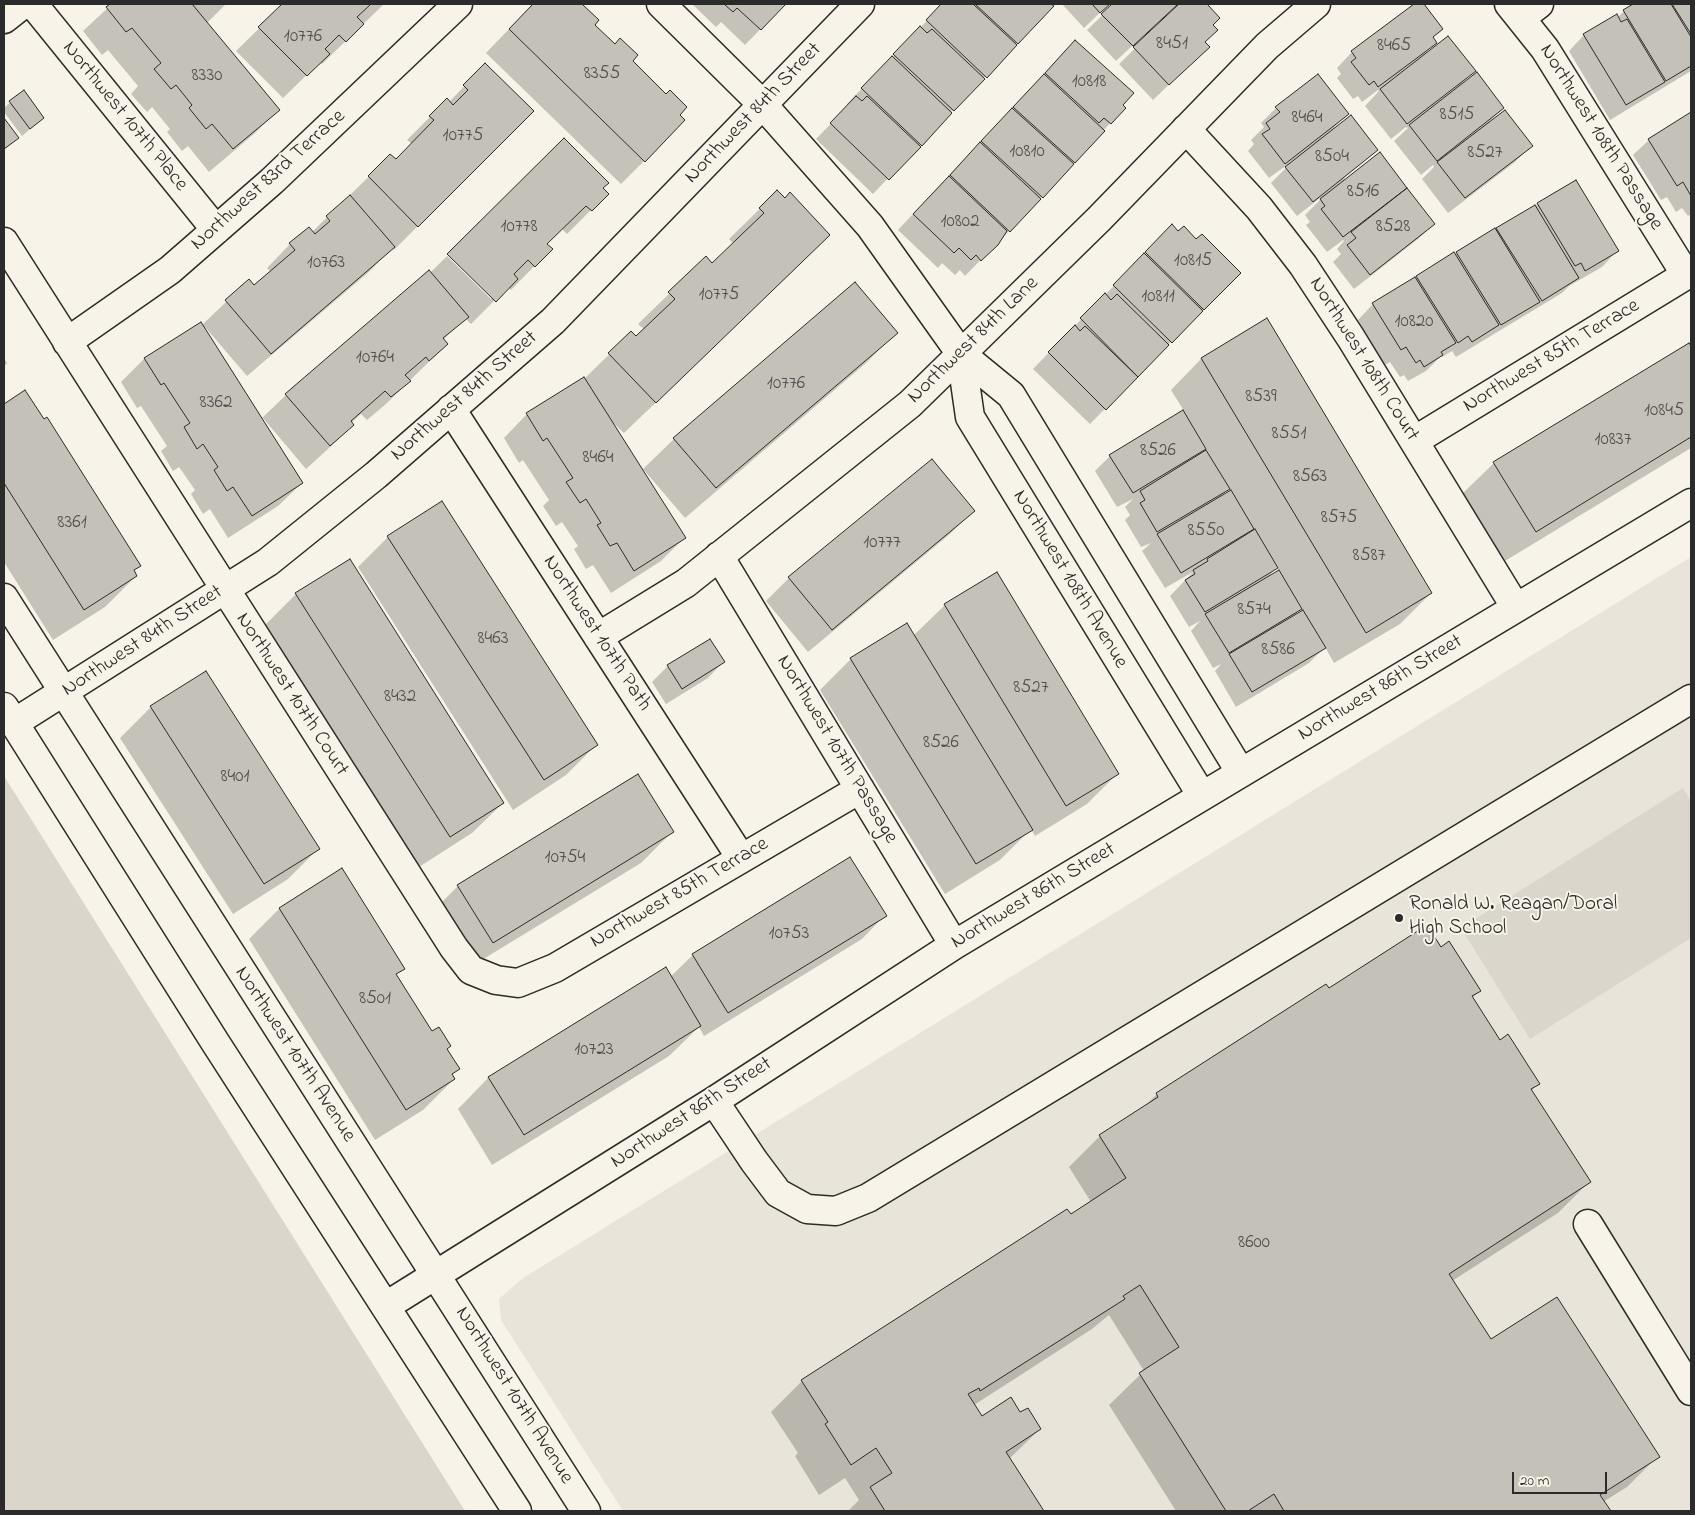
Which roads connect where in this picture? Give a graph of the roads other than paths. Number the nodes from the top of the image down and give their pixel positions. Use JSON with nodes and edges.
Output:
{"nodes":[{"id":1,"x":23,"y":4,"type":"edge"},
{"id":2,"x":33,"y":4,"type":"edge"},
{"id":3,"x":458,"y":4,"type":"edge"},
{"id":4,"x":661,"y":4,"type":"edge"},
{"id":5,"x":860,"y":4,"type":"edge"},
{"id":6,"x":1301,"y":8,"type":"edge"},
{"id":7,"x":1523,"y":8,"type":"edge"},
{"id":8,"x":4,"y":19,"type":"edge"},
{"id":9,"x":763,"y":105,"type":"junction"},
{"id":10,"x":1186,"y":129,"type":"junction"},
{"id":11,"x":216,"y":230,"type":"junction"},
{"id":12,"x":4,"y":242,"type":"edge"},
{"id":13,"x":1689,"y":274,"type":"edge"},
{"id":14,"x":67,"y":342,"type":"junction"},
{"id":15,"x":961,"y":354,"type":"junction"},
{"id":16,"x":451,"y":409,"type":"junction"},
{"id":17,"x":1414,"y":441,"type":"junction"},
{"id":18,"x":1688,"y":514,"type":"edge"},
{"id":19,"x":719,"y":556,"type":"junction"},
{"id":20,"x":224,"y":590,"type":"junction"},
{"id":21,"x":4,"y":598,"type":"edge"},
{"id":22,"x":1516,"y":608,"type":"junction"},
{"id":23,"x":598,"y":637,"type":"junction"},
{"id":24,"x":64,"y":692,"type":"junction"},
{"id":25,"x":1691,"y":699,"type":"edge"},
{"id":26,"x":9,"y":715,"type":"edge"},
{"id":27,"x":1241,"y":772,"type":"junction"},
{"id":28,"x":860,"y":789,"type":"junction"},
{"id":29,"x":1202,"y":796,"type":"junction"},
{"id":30,"x":741,"y":858,"type":"junction"},
{"id":31,"x":954,"y":945,"type":"junction"},
{"id":32,"x":496,"y":980,"type":"joint"},
{"id":33,"x":714,"y":1101,"type":"junction"},
{"id":34,"x":1588,"y":1224,"type":"dead end"},
{"id":35,"x":436,"y":1274,"type":"junction"},
{"id":36,"x":386,"y":1306,"type":"junction"},
{"id":37,"x":1691,"y":1391,"type":"edge"},
{"id":38,"x":517,"y":1511,"type":"edge"},
{"id":39,"x":586,"y":1511,"type":"edge"}],
"edges":[{"from":1,"to":8,"type":"street"},
{"from":2,"to":11,"type":"street","name":"Northwest 107th Place"},
{"from":3,"to":11,"type":"street","name":"Northwest 83rd Terrace"},
{"from":4,"to":9,"type":"street","name":"Northwest 108th Avenue"},
{"from":5,"to":9,"type":"street","name":"Northwest 84th Street"},
{"from":6,"to":10,"type":"street","name":"Northwest 84th Lane"},
{"from":7,"to":13,"type":"street","name":"Northwest 108th Passage"},
{"from":9,"to":15,"type":"street","name":"Northwest 108th Avenue"},
{"from":9,"to":16,"type":"street","name":"Northwest 84th Street"},
{"from":10,"to":15,"type":"street","name":"Northwest 84th Lane"},
{"from":10,"to":17,"type":"street","name":"Northwest 108th Court"},
{"from":11,"to":14,"type":"street","name":"Northwest 83rd Terrace"},
{"from":12,"to":14,"type":"street","name":"Northwest 107th Court"},
{"from":13,"to":17,"type":"street","name":"Northwest 85th Terrace"},
{"from":14,"to":20,"type":"street","name":"Northwest 107th Court"},
{"from":15,"to":19,"type":"street","name":"Northwest 84th Lane"},
{"from":15,"to":27,"type":"street","name":"Northwest 108th Avenue"},
{"from":15,"to":29,"type":"street","name":"Northwest 108th Avenue"},
{"from":16,"to":20,"type":"street","name":"Northwest 84th Street"},
{"from":16,"to":23,"type":"street","name":"Northwest 107th Path"},
{"from":17,"to":22,"type":"street","name":"Northwest 108th Court"},
{"from":18,"to":22,"type":"street","name":"Northwest 86th Street"},
{"from":19,"to":23,"type":"street","name":"Northwest 84th Lane"},
{"from":19,"to":28,"type":"street","name":"Northwest 107th Passage"},
{"from":20,"to":24,"type":"street","name":"Northwest 84th Street"},
{"from":20,"to":32,"type":"street","name":"Northwest 107th Court"},
{"from":21,"to":24,"type":"street","name":"Northwest 107th Avenue"},
{"from":22,"to":27,"type":"street","name":"Northwest 86th Street"},
{"from":23,"to":30,"type":"street","name":"Northwest 107th Path"},
{"from":24,"to":26,"type":"street","name":"Northwest 84th Street"},
{"from":24,"to":35,"type":"street","name":"Northwest 107th Avenue"},
{"from":25,"to":33,"type":"street"},
{"from":26,"to":36,"type":"street"},
{"from":27,"to":29,"type":"street","name":"Northwest 86th Street"},
{"from":28,"to":30,"type":"street","name":"Northwest 85th Terrace"},
{"from":28,"to":31,"type":"street","name":"Northwest 107th Passage"},
{"from":29,"to":31,"type":"street","name":"Northwest 86th Street"},
{"from":30,"to":32,"type":"street","name":"Northwest 85th Terrace"},
{"from":31,"to":33,"type":"street","name":"Northwest 86th Street"},
{"from":33,"to":35,"type":"street","name":"Northwest 86th Street"},
{"from":34,"to":37,"type":"street"},
{"from":35,"to":36,"type":"street","name":"Northwest 86th Street"},
{"from":35,"to":39,"type":"street","name":"Northwest 107th Avenue"},
{"from":36,"to":38,"type":"street"}]}
